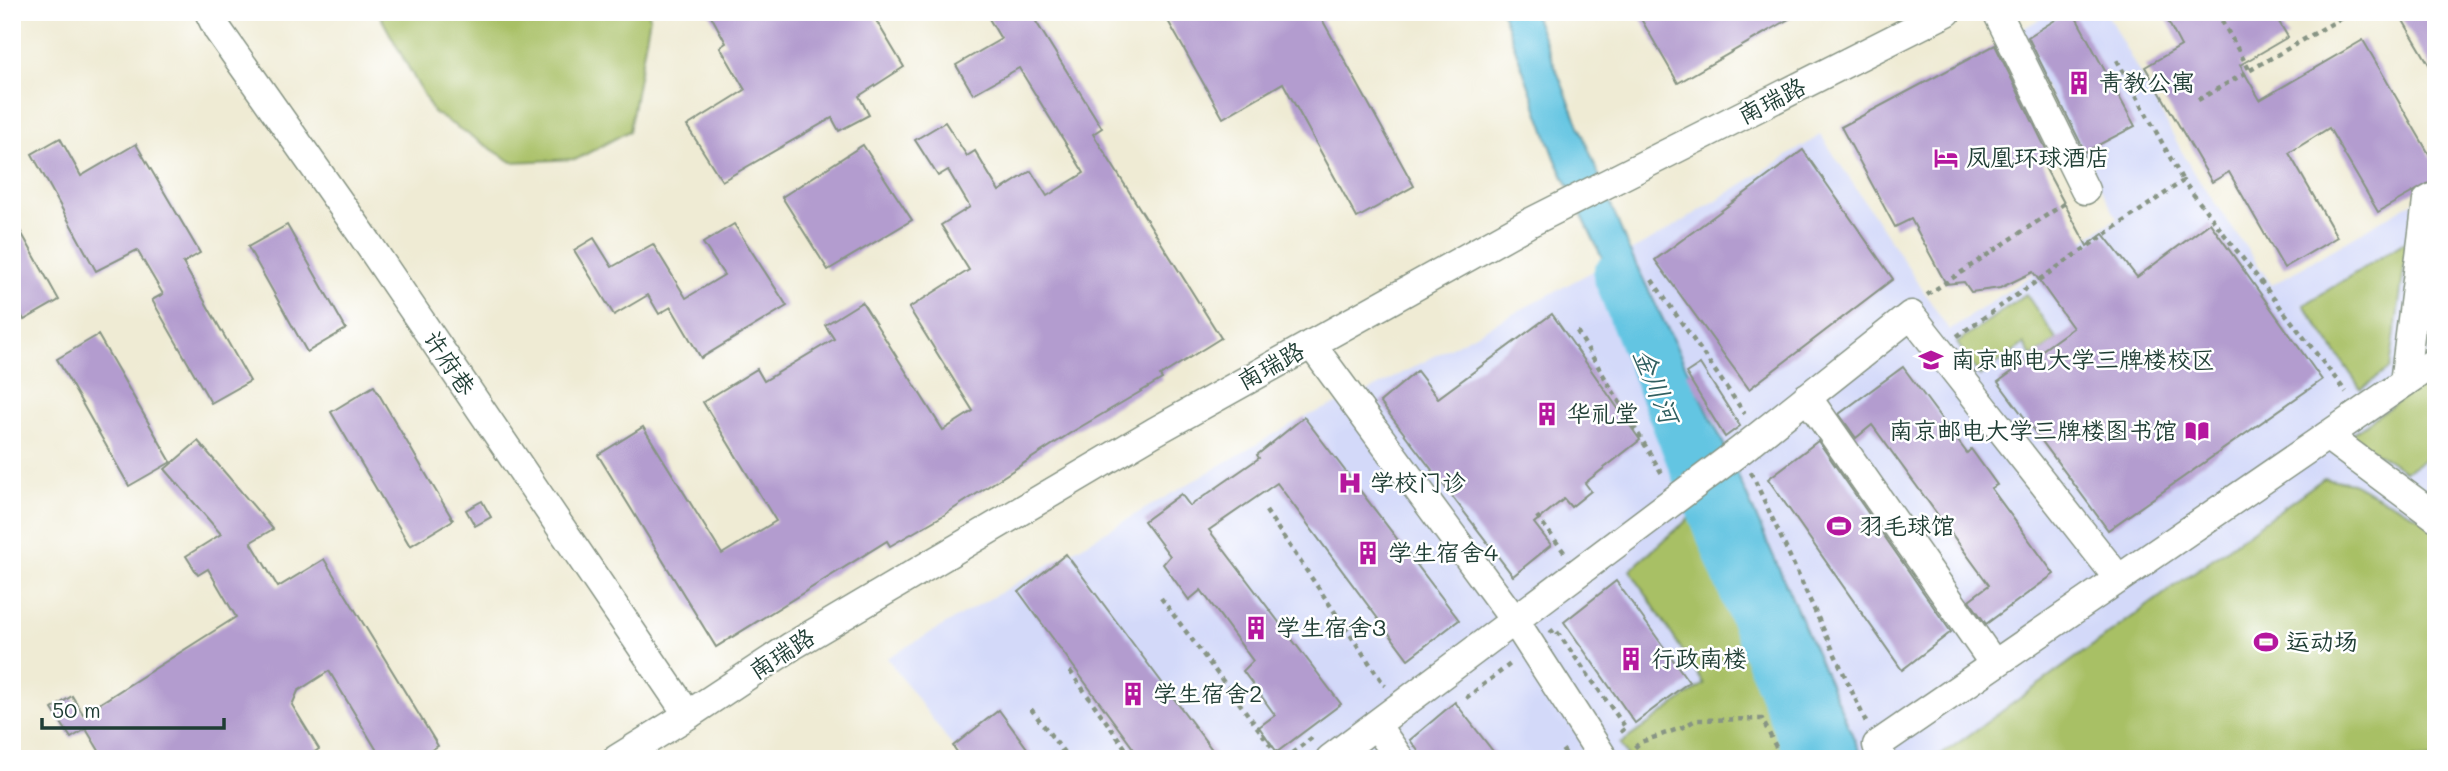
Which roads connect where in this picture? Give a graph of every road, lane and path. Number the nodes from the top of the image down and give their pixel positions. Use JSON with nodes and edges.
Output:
{"nodes":[{"id":1,"x":209,"y":12,"type":"edge"},
{"id":2,"x":1947,"y":12,"type":"edge"},
{"id":3,"x":1997,"y":12,"type":"edge"},
{"id":4,"x":2217,"y":12,"type":"edge"},
{"id":5,"x":2352,"y":12,"type":"edge"},
{"id":6,"x":2118,"y":60,"type":"dead end"},
{"id":7,"x":2250,"y":71,"type":"junction"},
{"id":8,"x":2198,"y":100,"type":"dead end"},
{"id":9,"x":2183,"y":181,"type":"junction"},
{"id":10,"x":2085,"y":190,"type":"joint"},
{"id":11,"x":2436,"y":196,"type":"edge"},
{"id":12,"x":1652,"y":280,"type":"dead end"},
{"id":13,"x":1911,"y":315,"type":"junction"},
{"id":14,"x":1577,"y":331,"type":"dead end"},
{"id":15,"x":1311,"y":344,"type":"junction"},
{"id":16,"x":1938,"y":349,"type":"junction"},
{"id":17,"x":2436,"y":361,"type":"edge"},
{"id":18,"x":2404,"y":383,"type":"junction"},
{"id":19,"x":1807,"y":397,"type":"junction"},
{"id":20,"x":2362,"y":412,"type":"junction"},
{"id":21,"x":2327,"y":436,"type":"junction"},
{"id":22,"x":1750,"y":443,"type":"junction"},
{"id":23,"x":1681,"y":495,"type":"junction"},
{"id":24,"x":1266,"y":511,"type":"dead end"},
{"id":25,"x":1537,"y":516,"type":"dead end"},
{"id":26,"x":2436,"y":517,"type":"edge"},
{"id":27,"x":1579,"y":573,"type":"junction"},
{"id":28,"x":2118,"y":578,"type":"junction"},
{"id":29,"x":1161,"y":598,"type":"dead end"},
{"id":30,"x":1515,"y":621,"type":"junction"},
{"id":31,"x":1994,"y":664,"type":"junction"},
{"id":32,"x":1070,"y":671,"type":"dead end"},
{"id":33,"x":1400,"y":707,"type":"junction"},
{"id":34,"x":1031,"y":709,"type":"dead end"},
{"id":35,"x":688,"y":715,"type":"junction"},
{"id":36,"x":1376,"y":725,"type":"junction"},
{"id":37,"x":1880,"y":752,"type":"edge"},
{"id":38,"x":617,"y":759,"type":"edge"},
{"id":39,"x":1069,"y":759,"type":"edge"},
{"id":40,"x":1133,"y":759,"type":"edge"},
{"id":41,"x":1282,"y":759,"type":"edge"},
{"id":42,"x":1330,"y":759,"type":"edge"},
{"id":43,"x":1400,"y":759,"type":"edge"},
{"id":44,"x":1604,"y":759,"type":"edge"},
{"id":45,"x":1618,"y":759,"type":"edge"},
{"id":46,"x":1782,"y":759,"type":"edge"}],
"edges":[{"from":1,"to":35,"type":"street","name":"许府巷"},
{"from":2,"to":15,"type":"street","name":"南瑞路"},
{"from":3,"to":10,"type":"street"},
{"from":4,"to":7,"type":"path"},
{"from":5,"to":7,"type":"path"},
{"from":6,"to":9,"type":"path"},
{"from":7,"to":8,"type":"path"},
{"from":9,"to":16,"type":"path"},
{"from":9,"to":20,"type":"path"},
{"from":10,"to":13,"type":"path"},
{"from":11,"to":18,"type":"street"},
{"from":12,"to":22,"type":"path"},
{"from":13,"to":16,"type":"street"},
{"from":13,"to":19,"type":"street"},
{"from":14,"to":23,"type":"path"},
{"from":15,"to":30,"type":"street"},
{"from":15,"to":35,"type":"street","name":"南瑞路"},
{"from":16,"to":28,"type":"street"},
{"from":17,"to":18,"type":"street"},
{"from":18,"to":20,"type":"street"},
{"from":19,"to":22,"type":"street"},
{"from":19,"to":31,"type":"street"},
{"from":20,"to":21,"type":"street"},
{"from":21,"to":26,"type":"street"},
{"from":21,"to":28,"type":"street"},
{"from":22,"to":23,"type":"street"},
{"from":22,"to":37,"type":"path"},
{"from":23,"to":27,"type":"street"},
{"from":24,"to":33,"type":"path"},
{"from":25,"to":27,"type":"path"},
{"from":27,"to":30,"type":"street"},
{"from":28,"to":31,"type":"street"},
{"from":29,"to":41,"type":"path"},
{"from":30,"to":33,"type":"street"},
{"from":30,"to":44,"type":"street"},
{"from":31,"to":37,"type":"street"},
{"from":32,"to":40,"type":"path"},
{"from":33,"to":36,"type":"street"},
{"from":34,"to":39,"type":"path"},
{"from":35,"to":38,"type":"street","name":"南瑞路"},
{"from":36,"to":42,"type":"street"},
{"from":36,"to":43,"type":"street"},
{"from":45,"to":46,"type":"path"}]}
